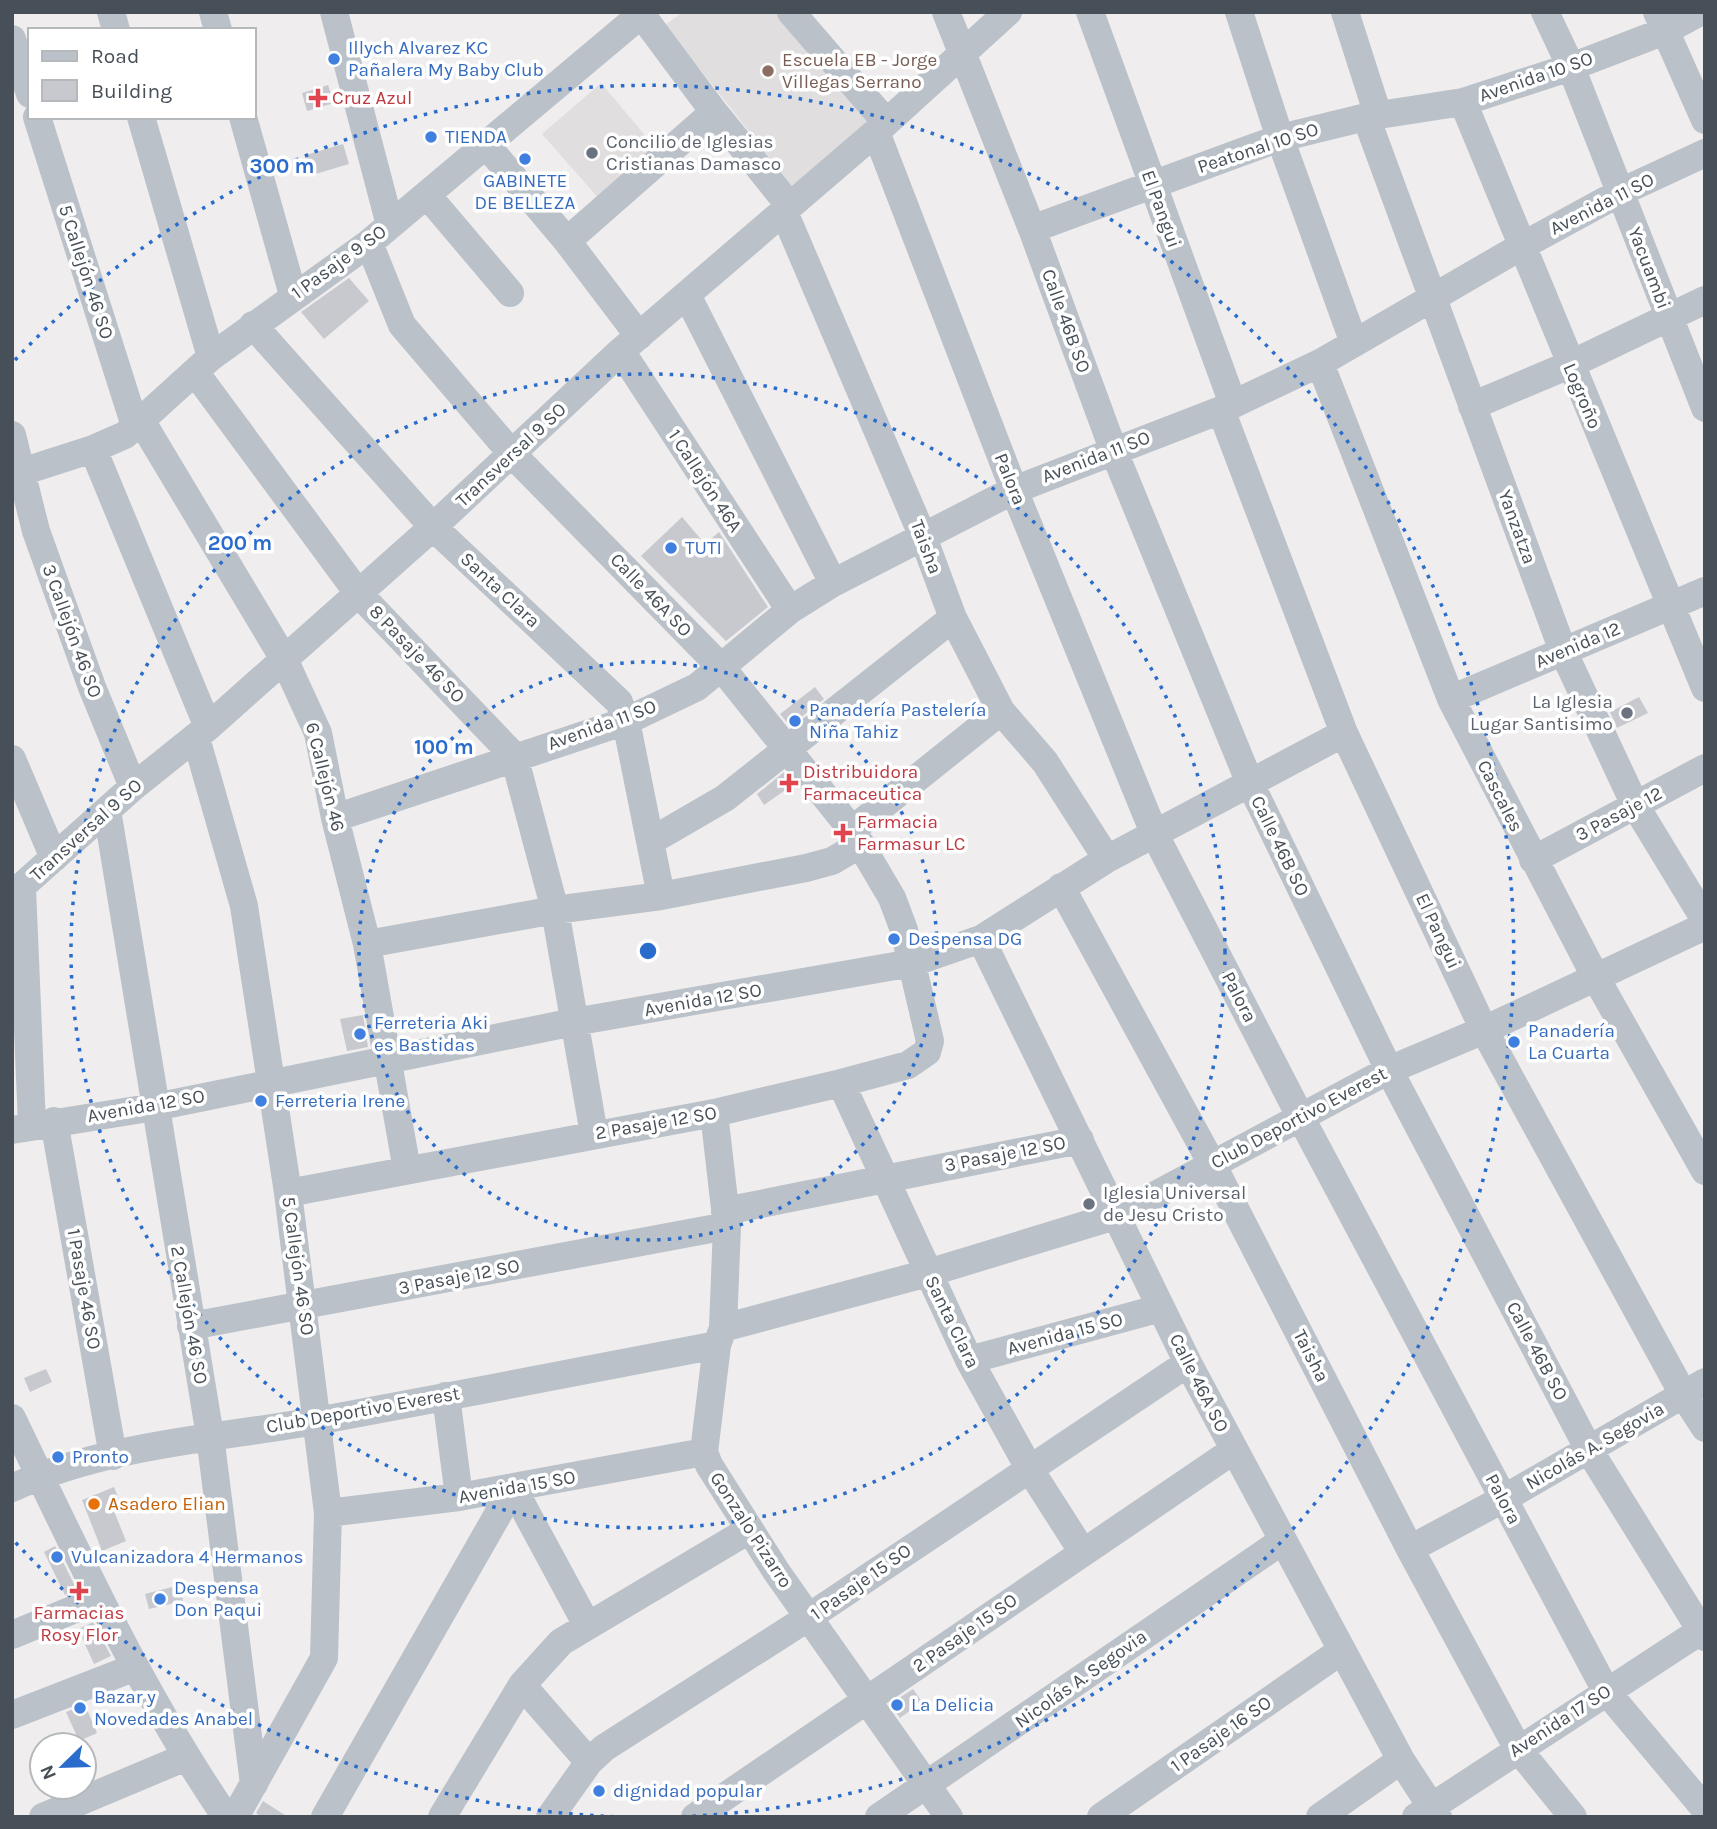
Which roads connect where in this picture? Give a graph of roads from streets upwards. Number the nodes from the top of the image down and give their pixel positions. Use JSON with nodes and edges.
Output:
{"nodes":[{"id":1,"x":334,"y":12,"type":"edge"},
{"id":2,"x":791,"y":12,"type":"edge"},
{"id":3,"x":946,"y":12,"type":"edge"},
{"id":4,"x":1008,"y":12,"type":"edge"},
{"id":5,"x":1090,"y":12,"type":"edge"},
{"id":6,"x":1239,"y":12,"type":"edge"},
{"id":7,"x":1345,"y":12,"type":"edge"},
{"id":8,"x":1545,"y":12,"type":"edge"},
{"id":9,"x":1700,"y":12,"type":"edge"},
{"id":10,"x":643,"y":13,"type":"edge"},
{"id":11,"x":1661,"y":21,"type":"edge"},
{"id":12,"x":614,"y":24,"type":"edge"},
{"id":13,"x":12,"y":39,"type":"edge"},
{"id":14,"x":963,"y":52,"type":"junction"},
{"id":15,"x":1571,"y":67,"type":"junction"},
{"id":16,"x":28,"y":88,"type":"edge"},
{"id":17,"x":1463,"y":102,"type":"junction"},
{"id":18,"x":714,"y":112,"type":"junction"},
{"id":19,"x":1372,"y":116,"type":"junction"},
{"id":20,"x":38,"y":119,"type":"edge"},
{"id":21,"x":142,"y":119,"type":"edge"},
{"id":22,"x":244,"y":119,"type":"edge"},
{"id":23,"x":1705,"y":120,"type":"edge"},
{"id":24,"x":881,"y":127,"type":"junction"},
{"id":25,"x":1280,"y":138,"type":"junction"},
{"id":26,"x":487,"y":146,"type":"junction"},
{"id":27,"x":1705,"y":153,"type":"edge"},
{"id":28,"x":1152,"y":184,"type":"junction"},
{"id":29,"x":1621,"y":192,"type":"junction"},
{"id":30,"x":427,"y":195,"type":"junction"},
{"id":31,"x":787,"y":209,"type":"junction"},
{"id":32,"x":1032,"y":229,"type":"junction"},
{"id":33,"x":379,"y":234,"type":"junction"},
{"id":34,"x":567,"y":241,"type":"junction"},
{"id":35,"x":1522,"y":246,"type":"junction"},
{"id":36,"x":509,"y":293,"type":"dead end"},
{"id":37,"x":293,"y":295,"type":"junction"},
{"id":38,"x":687,"y":295,"type":"junction"},
{"id":39,"x":1433,"y":295,"type":"junction"},
{"id":40,"x":1705,"y":300,"type":"edge"},
{"id":41,"x":1669,"y":319,"type":"junction"},
{"id":42,"x":253,"y":325,"type":"junction"},
{"id":43,"x":630,"y":343,"type":"junction"},
{"id":44,"x":1354,"y":343,"type":"junction"},
{"id":45,"x":1320,"y":363,"type":"junction"},
{"id":46,"x":203,"y":364,"type":"junction"},
{"id":47,"x":1569,"y":365,"type":"junction"},
{"id":48,"x":1472,"y":406,"type":"junction"},
{"id":49,"x":1227,"y":407,"type":"junction"},
{"id":50,"x":1705,"y":408,"type":"edge"},
{"id":51,"x":138,"y":424,"type":"junction"},
{"id":52,"x":12,"y":435,"type":"edge"},
{"id":53,"x":93,"y":449,"type":"junction"},
{"id":54,"x":1113,"y":449,"type":"junction"},
{"id":55,"x":513,"y":455,"type":"junction"},
{"id":56,"x":17,"y":473,"type":"edge"},
{"id":57,"x":1014,"y":490,"type":"junction"},
{"id":58,"x":433,"y":527,"type":"junction"},
{"id":59,"x":923,"y":537,"type":"junction"},
{"id":60,"x":833,"y":583,"type":"junction"},
{"id":61,"x":1705,"y":591,"type":"edge"},
{"id":62,"x":358,"y":593,"type":"junction"},
{"id":63,"x":1670,"y":605,"type":"junction"},
{"id":64,"x":790,"y":610,"type":"junction"},
{"id":65,"x":953,"y":618,"type":"junction"},
{"id":66,"x":1563,"y":652,"type":"junction"},
{"id":67,"x":284,"y":659,"type":"junction"},
{"id":68,"x":722,"y":668,"type":"junction"},
{"id":69,"x":1705,"y":688,"type":"edge"},
{"id":70,"x":1451,"y":699,"type":"junction"},
{"id":71,"x":1001,"y":711,"type":"junction"},
{"id":72,"x":626,"y":720,"type":"junction"},
{"id":73,"x":202,"y":733,"type":"junction"},
{"id":74,"x":1344,"y":733,"type":"junction"},
{"id":75,"x":787,"y":748,"type":"junction"},
{"id":76,"x":514,"y":756,"type":"junction"},
{"id":77,"x":12,"y":759,"type":"edge"},
{"id":78,"x":1705,"y":768,"type":"edge"},
{"id":79,"x":1249,"y":781,"type":"junction"},
{"id":80,"x":133,"y":787,"type":"junction"},
{"id":81,"x":19,"y":798,"type":"edge"},
{"id":82,"x":1635,"y":805,"type":"junction"},
{"id":83,"x":107,"y":810,"type":"junction"},
{"id":84,"x":335,"y":818,"type":"junction"},
{"id":85,"x":1154,"y":833,"type":"junction"},
{"id":86,"x":856,"y":837,"type":"junction"},
{"id":87,"x":651,"y":841,"type":"junction"},
{"id":88,"x":54,"y":858,"type":"junction"},
{"id":89,"x":1107,"y":859,"type":"junction"},
{"id":90,"x":1533,"y":860,"type":"junction"},
{"id":91,"x":1061,"y":887,"type":"junction"},
{"id":92,"x":17,"y":892,"type":"edge"},
{"id":93,"x":662,"y":896,"type":"junction"},
{"id":94,"x":555,"y":910,"type":"junction"},
{"id":95,"x":1705,"y":920,"type":"edge"},
{"id":96,"x":1705,"y":926,"type":"edge"},
{"id":97,"x":981,"y":939,"type":"junction"},
{"id":98,"x":367,"y":944,"type":"junction"},
{"id":99,"x":912,"y":963,"type":"junction"},
{"id":100,"x":1595,"y":978,"type":"junction"},
{"id":101,"x":574,"y":1022,"type":"junction"},
{"id":102,"x":1484,"y":1030,"type":"junction"},
{"id":103,"x":389,"y":1059,"type":"junction"},
{"id":104,"x":1389,"y":1070,"type":"junction"},
{"id":105,"x":270,"y":1083,"type":"junction"},
{"id":106,"x":841,"y":1083,"type":"junction"},
{"id":107,"x":155,"y":1107,"type":"junction"},
{"id":108,"x":714,"y":1113,"type":"junction"},
{"id":109,"x":1301,"y":1118,"type":"junction"},
{"id":110,"x":33,"y":1125,"type":"edge"},
{"id":111,"x":594,"y":1134,"type":"junction"},
{"id":112,"x":1080,"y":1140,"type":"junction"},
{"id":113,"x":1212,"y":1164,"type":"junction"},
{"id":114,"x":407,"y":1170,"type":"junction"},
{"id":115,"x":1705,"y":1171,"type":"edge"},
{"id":116,"x":884,"y":1178,"type":"junction"},
{"id":117,"x":288,"y":1193,"type":"junction"},
{"id":118,"x":1118,"y":1215,"type":"junction"},
{"id":119,"x":726,"y":1219,"type":"junction"},
{"id":120,"x":928,"y":1273,"type":"junction"},
{"id":121,"x":304,"y":1307,"type":"junction"},
{"id":122,"x":1161,"y":1308,"type":"junction"},
{"id":123,"x":191,"y":1325,"type":"junction"},
{"id":124,"x":720,"y":1337,"type":"junction"},
{"id":125,"x":969,"y":1360,"type":"junction"},
{"id":126,"x":1188,"y":1363,"type":"junction"},
{"id":127,"x":1694,"y":1388,"type":"edge"},
{"id":128,"x":446,"y":1396,"type":"junction"},
{"id":129,"x":12,"y":1418,"type":"edge"},
{"id":130,"x":319,"y":1420,"type":"junction"},
{"id":131,"x":1705,"y":1428,"type":"edge"},
{"id":132,"x":210,"y":1436,"type":"junction"},
{"id":133,"x":1234,"y":1450,"type":"junction"},
{"id":134,"x":1589,"y":1450,"type":"junction"},
{"id":135,"x":704,"y":1452,"type":"junction"},
{"id":136,"x":113,"y":1456,"type":"junction"},
{"id":137,"x":1029,"y":1468,"type":"junction"},
{"id":138,"x":40,"y":1476,"type":"junction"},
{"id":139,"x":12,"y":1488,"type":"edge"},
{"id":140,"x":513,"y":1488,"type":"junction"},
{"id":141,"x":459,"y":1497,"type":"junction"},
{"id":142,"x":1503,"y":1499,"type":"junction"},
{"id":143,"x":328,"y":1513,"type":"junction"},
{"id":144,"x":749,"y":1530,"type":"junction"},
{"id":145,"x":1282,"y":1541,"type":"junction"},
{"id":146,"x":1410,"y":1549,"type":"junction"},
{"id":147,"x":1082,"y":1551,"type":"junction"},
{"id":148,"x":99,"y":1599,"type":"junction"},
{"id":149,"x":810,"y":1617,"type":"junction"},
{"id":150,"x":587,"y":1625,"type":"junction"},
{"id":151,"x":1703,"y":1632,"type":"edge"},
{"id":152,"x":12,"y":1635,"type":"edge"},
{"id":153,"x":1341,"y":1651,"type":"junction"},
{"id":154,"x":133,"y":1668,"type":"junction"},
{"id":155,"x":522,"y":1685,"type":"junction"},
{"id":156,"x":1606,"y":1691,"type":"junction"},
{"id":157,"x":867,"y":1701,"type":"junction"},
{"id":158,"x":12,"y":1715,"type":"edge"},
{"id":159,"x":1518,"y":1749,"type":"junction"},
{"id":160,"x":186,"y":1757,"type":"junction"},
{"id":161,"x":1401,"y":1760,"type":"junction"},
{"id":162,"x":589,"y":1762,"type":"junction"},
{"id":163,"x":254,"y":1784,"type":"junction"},
{"id":164,"x":927,"y":1785,"type":"junction"},
{"id":165,"x":1705,"y":1809,"type":"edge"},
{"id":166,"x":1428,"y":1813,"type":"edge"},
{"id":167,"x":43,"y":1817,"type":"edge"},
{"id":168,"x":226,"y":1817,"type":"edge"},
{"id":169,"x":235,"y":1817,"type":"edge"},
{"id":170,"x":325,"y":1817,"type":"edge"},
{"id":171,"x":442,"y":1817,"type":"edge"},
{"id":172,"x":550,"y":1817,"type":"edge"},
{"id":173,"x":695,"y":1817,"type":"edge"},
{"id":174,"x":879,"y":1817,"type":"edge"},
{"id":175,"x":949,"y":1817,"type":"edge"},
{"id":176,"x":1101,"y":1817,"type":"edge"},
{"id":177,"x":1320,"y":1817,"type":"edge"},
{"id":178,"x":1573,"y":1817,"type":"edge"}],
"edges":[{"from":1,"to":33,"type":"street","name":"Calle 46A SO"},
{"from":2,"to":24,"type":"street","name":"Palora"},
{"from":3,"to":14,"type":"street","name":"Calle 46B SO"},
{"from":4,"to":14,"type":"street","name":"Transversal 9 SO"},
{"from":5,"to":28,"type":"street","name":"El Pangui"},
{"from":6,"to":25,"type":"street"},
{"from":7,"to":19,"type":"street","name":"Yanzatza"},
{"from":8,"to":15,"type":"street","name":"Yacuambi"},
{"from":9,"to":11,"type":"street","name":"Avenida 10 SO"},
{"from":10,"to":12,"type":"street","name":"1 Pasaje 9 SO"},
{"from":10,"to":18,"type":"street","name":"Taisha"},
{"from":11,"to":15,"type":"street","name":"Avenida 10 SO"},
{"from":11,"to":23,"type":"street"},
{"from":12,"to":26,"type":"street","name":"1 Pasaje 9 SO"},
{"from":13,"to":16,"type":"street"},
{"from":14,"to":24,"type":"street","name":"Transversal 9 SO"},
{"from":14,"to":32,"type":"street","name":"Calle 46B SO"},
{"from":15,"to":17,"type":"street","name":"Avenida 10 SO"},
{"from":15,"to":29,"type":"street","name":"Yacuambi"},
{"from":17,"to":19,"type":"street","name":"Avenida 10 SO"},
{"from":17,"to":35,"type":"street","name":"Logroño"},
{"from":18,"to":31,"type":"street","name":"Taisha"},
{"from":18,"to":34,"type":"street"},
{"from":19,"to":25,"type":"street","name":"Peatonal 10 SO"},
{"from":19,"to":39,"type":"street","name":"Yanzatza"},
{"from":20,"to":51,"type":"street","name":"5 Callejón 46 SO"},
{"from":21,"to":46,"type":"street"},
{"from":22,"to":37,"type":"street"},
{"from":24,"to":31,"type":"street","name":"Transversal 9 SO"},
{"from":24,"to":57,"type":"street","name":"Palora"},
{"from":25,"to":28,"type":"street","name":"Peatonal 10 SO"},
{"from":25,"to":44,"type":"street"},
{"from":26,"to":30,"type":"street","name":"1 Pasaje 9 SO"},
{"from":26,"to":34,"type":"street","name":"1 Callejón 46A"},
{"from":27,"to":29,"type":"street","name":"Avenida 11 SO"},
{"from":28,"to":32,"type":"street","name":"Peatonal 10 SO"},
{"from":28,"to":49,"type":"street","name":"El Pangui"},
{"from":29,"to":35,"type":"street","name":"Avenida 11 SO"},
{"from":29,"to":41,"type":"street","name":"Yacuambi"},
{"from":30,"to":33,"type":"street","name":"1 Pasaje 9 SO"},
{"from":30,"to":36,"type":"street"},
{"from":31,"to":38,"type":"street","name":"Transversal 9 SO"},
{"from":31,"to":59,"type":"street","name":"Taisha"},
{"from":32,"to":54,"type":"street","name":"Calle 46B SO"},
{"from":33,"to":37,"type":"street","name":"1 Pasaje 9 SO"},
{"from":33,"to":55,"type":"street","name":"Calle 46A SO"},
{"from":34,"to":43,"type":"street","name":"1 Callejón 46A"},
{"from":35,"to":39,"type":"street","name":"Avenida 11 SO"},
{"from":35,"to":47,"type":"street","name":"Logroño"},
{"from":37,"to":42,"type":"street","name":"1 Pasaje 9 SO"},
{"from":38,"to":43,"type":"street","name":"Transversal 9 SO"},
{"from":38,"to":60,"type":"street"},
{"from":39,"to":44,"type":"street","name":"Avenida 11 SO"},
{"from":39,"to":48,"type":"street","name":"Yanzatza"},
{"from":40,"to":41,"type":"street"},
{"from":41,"to":47,"type":"street"},
{"from":41,"to":50,"type":"street","name":"Yacuambi"},
{"from":42,"to":46,"type":"street","name":"1 Pasaje 9 SO"},
{"from":42,"to":58,"type":"street","name":"Santa Clara"},
{"from":43,"to":55,"type":"street","name":"Transversal 9 SO"},
{"from":43,"to":64,"type":"street","name":"1 Callejón 46A"},
{"from":44,"to":45,"type":"street","name":"Avenida 11 SO"},
{"from":45,"to":49,"type":"street","name":"Avenida 11 SO"},
{"from":45,"to":70,"type":"street","name":"Cascales"},
{"from":46,"to":51,"type":"street","name":"1 Pasaje 9 SO"},
{"from":46,"to":62,"type":"street","name":"8 Pasaje 46 SO"},
{"from":47,"to":48,"type":"street"},
{"from":47,"to":63,"type":"street","name":"Logroño"},
{"from":48,"to":66,"type":"street","name":"Yanzatza"},
{"from":49,"to":54,"type":"street","name":"Avenida 11 SO"},
{"from":49,"to":74,"type":"street","name":"El Pangui"},
{"from":51,"to":53,"type":"street","name":"1 Pasaje 9 SO"},
{"from":51,"to":67,"type":"street","name":"6 Callejón 46"},
{"from":52,"to":56,"type":"street","name":"3 Callejón 46 SO"},
{"from":53,"to":56,"type":"street","name":"1 Pasaje 9 SO"},
{"from":53,"to":73,"type":"street","name":"5 Callejón 46 SO"},
{"from":54,"to":57,"type":"street","name":"Avenida 11 SO"},
{"from":54,"to":79,"type":"street","name":"Calle 46B SO"},
{"from":55,"to":58,"type":"street","name":"Transversal 9 SO"},
{"from":55,"to":68,"type":"street","name":"Calle 46A SO"},
{"from":56,"to":80,"type":"street","name":"3 Callejón 46 SO"},
{"from":57,"to":59,"type":"street","name":"Avenida 11 SO"},
{"from":57,"to":85,"type":"street","name":"Palora"},
{"from":58,"to":62,"type":"street","name":"Transversal 9 SO"},
{"from":58,"to":72,"type":"street","name":"Santa Clara"},
{"from":59,"to":60,"type":"street","name":"Avenida 11 SO"},
{"from":59,"to":65,"type":"street","name":"Taisha"},
{"from":60,"to":64,"type":"street","name":"Avenida 11 SO"},
{"from":61,"to":63,"type":"street","name":"Avenida 12"},
{"from":62,"to":67,"type":"street","name":"Transversal 9 SO"},
{"from":62,"to":76,"type":"street","name":"8 Pasaje 46 SO"},
{"from":63,"to":66,"type":"street","name":"Avenida 12"},
{"from":63,"to":69,"type":"street","name":"Logroño"},
{"from":64,"to":68,"type":"street","name":"Avenida 11 SO"},
{"from":65,"to":71,"type":"street","name":"Taisha"},
{"from":65,"to":75,"type":"street"},
{"from":66,"to":70,"type":"street","name":"Avenida 12"},
{"from":66,"to":82,"type":"street","name":"Yanzatza"},
{"from":67,"to":73,"type":"street","name":"Transversal 9 SO"},
{"from":67,"to":84,"type":"street","name":"6 Callejón 46"},
{"from":68,"to":72,"type":"street","name":"Avenida 11 SO"},
{"from":68,"to":75,"type":"street","name":"Calle 46A SO"},
{"from":70,"to":90,"type":"street","name":"Cascales"},
{"from":71,"to":86,"type":"street"},
{"from":71,"to":89,"type":"street","name":"Taisha"},
{"from":72,"to":76,"type":"street","name":"Avenida 11 SO"},
{"from":72,"to":87,"type":"street","name":"Santa Clara"},
{"from":73,"to":80,"type":"street","name":"Transversal 9 SO"},
{"from":73,"to":105,"type":"street","name":"5 Callejón 46 SO"},
{"from":74,"to":79,"type":"street","name":"Avenida 12 SO"},
{"from":74,"to":102,"type":"street","name":"El Pangui"},
{"from":75,"to":86,"type":"street","name":"Calle 46A SO"},
{"from":75,"to":87,"type":"street"},
{"from":76,"to":84,"type":"street","name":"Avenida 11 SO"},
{"from":76,"to":94,"type":"street","name":"8 Pasaje 46 SO"},
{"from":77,"to":81,"type":"street"},
{"from":78,"to":82,"type":"street","name":"3 Pasaje 12"},
{"from":79,"to":85,"type":"street","name":"Avenida 12 SO"},
{"from":79,"to":104,"type":"street","name":"Calle 46B SO"},
{"from":80,"to":83,"type":"street","name":"Transversal 9 SO"},
{"from":81,"to":88,"type":"street"},
{"from":82,"to":90,"type":"street","name":"3 Pasaje 12"},
{"from":82,"to":95,"type":"street","name":"Yanzatza"},
{"from":83,"to":88,"type":"street","name":"Transversal 9 SO"},
{"from":83,"to":107,"type":"street","name":"2 Callejón 46 SO"},
{"from":84,"to":98,"type":"street","name":"6 Callejón 46"},
{"from":85,"to":89,"type":"street","name":"Avenida 12 SO"},
{"from":85,"to":109,"type":"street","name":"Palora"},
{"from":86,"to":93,"type":"street"},
{"from":86,"to":99,"type":"street","name":"Calle 46A SO"},
{"from":87,"to":93,"type":"street","name":"Santa Clara"},
{"from":88,"to":92,"type":"street","name":"Transversal 9 SO"},
{"from":89,"to":91,"type":"street","name":"Avenida 12 SO"},
{"from":90,"to":100,"type":"street","name":"Cascales"},
{"from":91,"to":97,"type":"street","name":"Avenida 12 SO"},
{"from":91,"to":113,"type":"street","name":"Taisha"},
{"from":92,"to":110,"type":"street","name":"1 Pasaje 46 SO"},
{"from":93,"to":94,"type":"street"},
{"from":94,"to":98,"type":"street"},
{"from":94,"to":101,"type":"street","name":"8 Pasaje 46 SO"},
{"from":96,"to":100,"type":"street","name":"Club Deportivo Everest"},
{"from":97,"to":99,"type":"street","name":"Avenida 12 SO"},
{"from":97,"to":112,"type":"street","name":"Calle 46A SO"},
{"from":98,"to":103,"type":"street","name":"6 Callejón 46"},
{"from":99,"to":101,"type":"street","name":"Avenida 12 SO"},
{"from":99,"to":106,"type":"street","name":"2 Pasaje 12 SO"},
{"from":100,"to":102,"type":"street","name":"Club Deportivo Everest"},
{"from":100,"to":115,"type":"street","name":"Cascales"},
{"from":101,"to":103,"type":"street","name":"Avenida 12 SO"},
{"from":101,"to":111,"type":"street","name":"8 Pasaje 46 SO"},
{"from":102,"to":104,"type":"street","name":"Club Deportivo Everest"},
{"from":102,"to":127,"type":"street","name":"El Pangui"},
{"from":103,"to":105,"type":"street","name":"Avenida 12 SO"},
{"from":103,"to":114,"type":"street","name":"6 Callejón 46"},
{"from":104,"to":109,"type":"street","name":"Club Deportivo Everest"},
{"from":104,"to":134,"type":"street","name":"Calle 46B SO"},
{"from":105,"to":107,"type":"street","name":"Avenida 12 SO"},
{"from":105,"to":117,"type":"street","name":"5 Callejón 46 SO"},
{"from":106,"to":108,"type":"street","name":"2 Pasaje 12 SO"},
{"from":106,"to":116,"type":"street","name":"Santa Clara"},
{"from":107,"to":110,"type":"street","name":"Avenida 12 SO"},
{"from":107,"to":123,"type":"street","name":"2 Callejón 46 SO"},
{"from":108,"to":111,"type":"street","name":"2 Pasaje 12 SO"},
{"from":108,"to":119,"type":"street","name":"Gonzalo Pizarro"},
{"from":109,"to":113,"type":"street","name":"Club Deportivo Everest"},
{"from":109,"to":142,"type":"street","name":"Palora"},
{"from":110,"to":136,"type":"street","name":"1 Pasaje 46 SO"},
{"from":111,"to":114,"type":"street","name":"2 Pasaje 12 SO"},
{"from":112,"to":116,"type":"street","name":"3 Pasaje 12 SO"},
{"from":112,"to":118,"type":"street","name":"Calle 46A SO"},
{"from":113,"to":118,"type":"street","name":"Club Deportivo Everest"},
{"from":113,"to":146,"type":"street","name":"Taisha"},
{"from":114,"to":117,"type":"street","name":"2 Pasaje 12 SO"},
{"from":116,"to":119,"type":"street","name":"3 Pasaje 12 SO"},
{"from":116,"to":120,"type":"street","name":"Santa Clara"},
{"from":117,"to":121,"type":"street","name":"5 Callejón 46 SO"},
{"from":118,"to":120,"type":"street","name":"Club Deportivo Everest"},
{"from":118,"to":122,"type":"street","name":"Calle 46A SO"},
{"from":119,"to":121,"type":"street","name":"3 Pasaje 12 SO"},
{"from":119,"to":124,"type":"street","name":"Gonzalo Pizarro"},
{"from":120,"to":124,"type":"street","name":"Club Deportivo Everest"},
{"from":120,"to":125,"type":"street","name":"Santa Clara"},
{"from":121,"to":123,"type":"street","name":"3 Pasaje 12 SO"},
{"from":121,"to":130,"type":"street","name":"5 Callejón 46 SO"},
{"from":122,"to":125,"type":"street","name":"Avenida 15 SO"},
{"from":122,"to":126,"type":"street","name":"Calle 46A SO"},
{"from":123,"to":132,"type":"street","name":"2 Callejón 46 SO"},
{"from":124,"to":128,"type":"street","name":"Club Deportivo Everest"},
{"from":124,"to":135,"type":"street","name":"Gonzalo Pizarro"},
{"from":125,"to":137,"type":"street","name":"Santa Clara"},
{"from":126,"to":133,"type":"street","name":"Calle 46A SO"},
{"from":126,"to":137,"type":"street","name":"1 Pasaje 15 SO"},
{"from":127,"to":131,"type":"street","name":"El Pangui"},
{"from":127,"to":134,"type":"street","name":"Nicolás A. Segovia"},
{"from":128,"to":130,"type":"street","name":"Club Deportivo Everest"},
{"from":128,"to":141,"type":"street"},
{"from":129,"to":138,"type":"street"},
{"from":130,"to":132,"type":"street","name":"Club Deportivo Everest"},
{"from":130,"to":143,"type":"street","name":"5 Callejón 46 SO"},
{"from":132,"to":136,"type":"street","name":"Club Deportivo Everest"},
{"from":132,"to":163,"type":"street","name":"2 Callejón 46 SO"},
{"from":133,"to":145,"type":"street","name":"Calle 46A SO"},
{"from":133,"to":147,"type":"street","name":"2 Pasaje 15 SO"},
{"from":134,"to":142,"type":"street","name":"Nicolás A. Segovia"},
{"from":134,"to":151,"type":"street","name":"Calle 46B SO"},
{"from":135,"to":140,"type":"street","name":"Avenida 15 SO"},
{"from":135,"to":144,"type":"street","name":"Gonzalo Pizarro"},
{"from":136,"to":138,"type":"street","name":"Club Deportivo Everest"},
{"from":137,"to":147,"type":"street","name":"Santa Clara"},
{"from":137,"to":149,"type":"street","name":"1 Pasaje 15 SO"},
{"from":138,"to":139,"type":"street","name":"Club Deportivo Everest"},
{"from":138,"to":148,"type":"street"},
{"from":140,"to":141,"type":"street","name":"Avenida 15 SO"},
{"from":140,"to":150,"type":"street"},
{"from":140,"to":170,"type":"street"},
{"from":141,"to":143,"type":"street","name":"Avenida 15 SO"},
{"from":142,"to":146,"type":"street","name":"Nicolás A. Segovia"},
{"from":142,"to":156,"type":"street","name":"Palora"},
{"from":143,"to":163,"type":"street","name":"5 Callejón 46 SO"},
{"from":144,"to":149,"type":"street","name":"Gonzalo Pizarro"},
{"from":144,"to":150,"type":"street"},
{"from":145,"to":153,"type":"street","name":"Calle 46A SO"},
{"from":145,"to":164,"type":"street","name":"Nicolás A. Segovia"},
{"from":146,"to":159,"type":"street","name":"Taisha"},
{"from":147,"to":157,"type":"street","name":"2 Pasaje 15 SO"},
{"from":148,"to":152,"type":"street"},
{"from":148,"to":154,"type":"street"},
{"from":149,"to":157,"type":"street","name":"Gonzalo Pizarro"},
{"from":149,"to":162,"type":"street","name":"1 Pasaje 15 SO"},
{"from":150,"to":155,"type":"street"},
{"from":151,"to":156,"type":"street","name":"Avenida 17 SO"},
{"from":153,"to":161,"type":"street","name":"Calle 46A SO"},
{"from":153,"to":176,"type":"street","name":"1 Pasaje 16 SO"},
{"from":154,"to":158,"type":"street"},
{"from":154,"to":160,"type":"street"},
{"from":155,"to":162,"type":"street"},
{"from":155,"to":171,"type":"street"},
{"from":156,"to":159,"type":"street","name":"Avenida 17 SO"},
{"from":156,"to":165,"type":"street","name":"Palora"},
{"from":157,"to":164,"type":"street","name":"Gonzalo Pizarro"},
{"from":157,"to":173,"type":"street","name":"2 Pasaje 15 SO"},
{"from":159,"to":166,"type":"street","name":"Avenida 17 SO"},
{"from":159,"to":178,"type":"street","name":"Taisha"},
{"from":160,"to":167,"type":"street"},
{"from":160,"to":168,"type":"street"},
{"from":161,"to":166,"type":"street","name":"Calle 46A SO"},
{"from":161,"to":177,"type":"street"},
{"from":162,"to":172,"type":"street","name":"1 Pasaje 15 SO"},
{"from":163,"to":169,"type":"street"},
{"from":164,"to":174,"type":"street","name":"Nicolás A. Segovia"},
{"from":164,"to":175,"type":"street","name":"Gonzalo Pizarro"}]}
